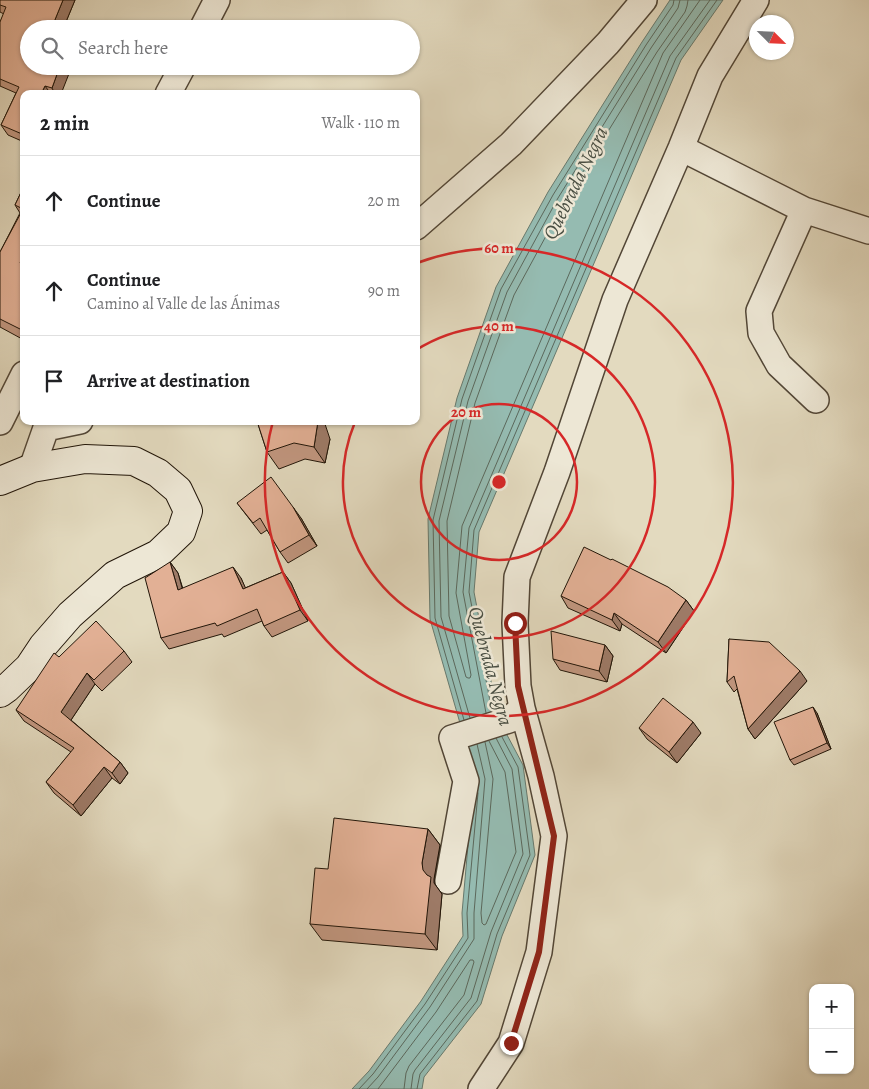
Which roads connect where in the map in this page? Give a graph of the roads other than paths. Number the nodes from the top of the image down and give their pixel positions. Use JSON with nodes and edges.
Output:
{"nodes":[{"id":1,"x":217,"y":0,"type":"edge"},
{"id":2,"x":644,"y":0,"type":"edge"},
{"id":3,"x":756,"y":0,"type":"edge"},
{"id":4,"x":207,"y":20,"type":"edge"},
{"id":5,"x":178,"y":75,"type":"edge"},
{"id":6,"x":170,"y":90,"type":"edge"},
{"id":7,"x":681,"y":148,"type":"junction"},
{"id":8,"x":804,"y":210,"type":"junction"},
{"id":9,"x":420,"y":224,"type":"edge"},
{"id":10,"x":869,"y":232,"type":"edge"},
{"id":11,"x":20,"y":382,"type":"edge"},
{"id":12,"x":816,"y":400,"type":"dead end"},
{"id":13,"x":0,"y":422,"type":"edge"},
{"id":14,"x":61,"y":425,"type":"edge"},
{"id":15,"x":32,"y":468,"type":"junction"},
{"id":16,"x":0,"y":481,"type":"edge"},
{"id":17,"x":0,"y":693,"type":"edge"},
{"id":18,"x":516,"y":714,"type":"junction"},
{"id":19,"x":448,"y":881,"type":"dead end"},
{"id":20,"x":482,"y":1089,"type":"edge"}],
"edges":[{"from":1,"to":4,"type":"street"},
{"from":2,"to":9,"type":"street"},
{"from":3,"to":7,"type":"street"},
{"from":5,"to":6,"type":"street"},
{"from":7,"to":8,"type":"street"},
{"from":7,"to":18,"type":"street"},
{"from":8,"to":10,"type":"street"},
{"from":8,"to":12,"type":"street"},
{"from":11,"to":13,"type":"street"},
{"from":14,"to":15,"type":"street"},
{"from":15,"to":16,"type":"main road"},
{"from":15,"to":17,"type":"main road"},
{"from":18,"to":19,"type":"street"},
{"from":18,"to":20,"type":"street"}]}
